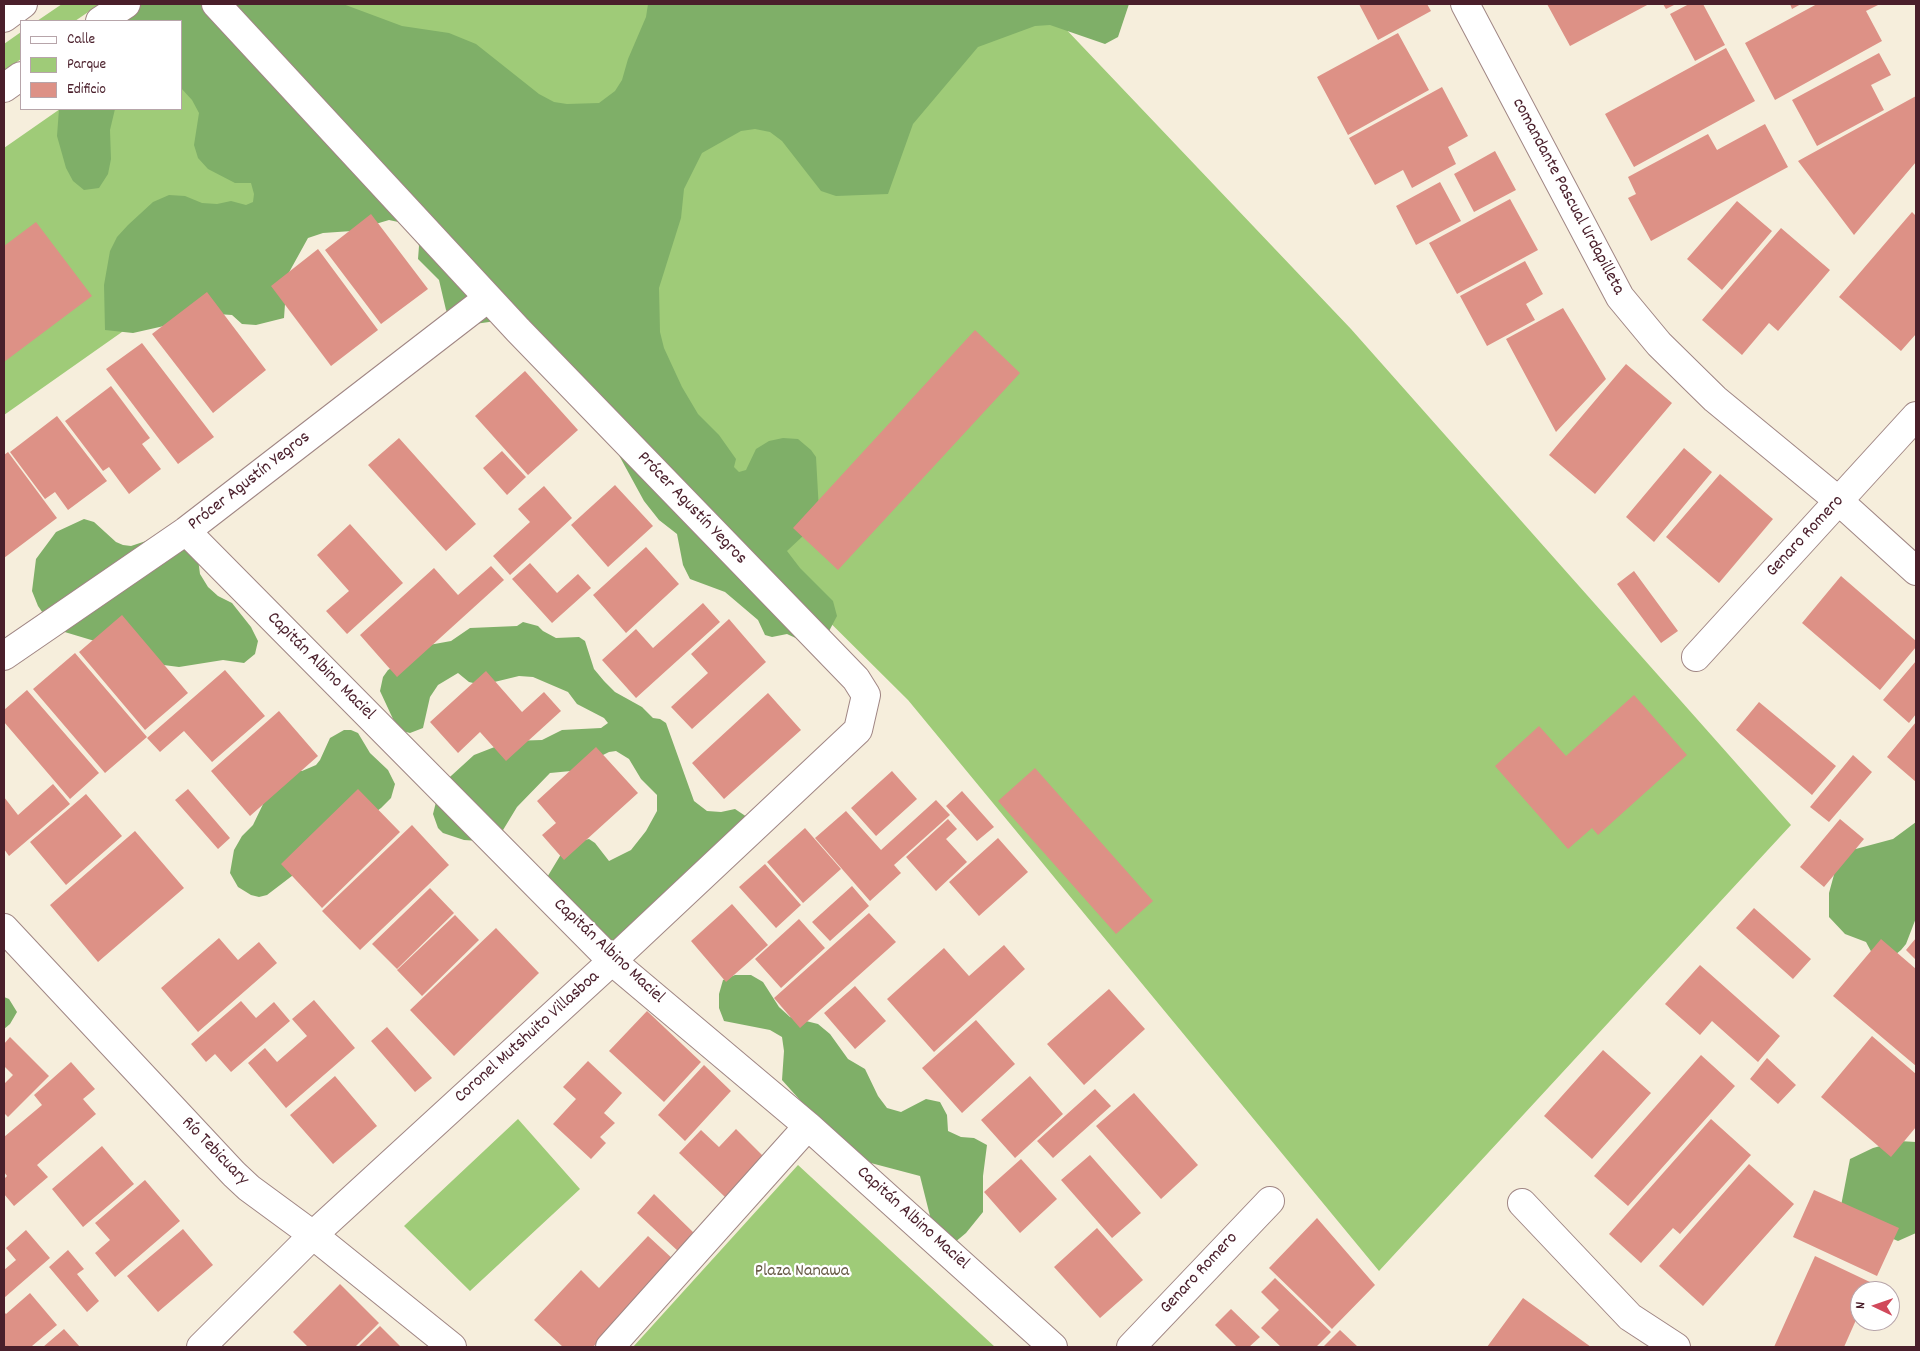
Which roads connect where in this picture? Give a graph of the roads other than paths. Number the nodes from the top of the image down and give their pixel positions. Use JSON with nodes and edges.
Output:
{"nodes":[{"id":1,"x":24,"y":4,"type":"edge"},
{"id":2,"x":126,"y":4,"type":"edge"},
{"id":3,"x":216,"y":4,"type":"edge"},
{"id":4,"x":1464,"y":4,"type":"edge"},
{"id":5,"x":4,"y":18,"type":"edge"},
{"id":6,"x":102,"y":20,"type":"edge"},
{"id":7,"x":20,"y":77,"type":"edge"},
{"id":8,"x":4,"y":88,"type":"edge"},
{"id":9,"x":488,"y":298,"type":"junction"},
{"id":10,"x":1916,"y":416,"type":"edge"},
{"id":11,"x":1840,"y":502,"type":"junction"},
{"id":12,"x":186,"y":531,"type":"junction"},
{"id":13,"x":1916,"y":572,"type":"edge"},
{"id":14,"x":4,"y":656,"type":"edge"},
{"id":15,"x":1696,"y":657,"type":"dead end"},
{"id":16,"x":858,"y":730,"type":"joint"},
{"id":17,"x":4,"y":928,"type":"edge"},
{"id":18,"x":612,"y":961,"type":"junction"},
{"id":19,"x":808,"y":1126,"type":"junction"},
{"id":20,"x":1270,"y":1201,"type":"dead end"},
{"id":21,"x":1522,"y":1204,"type":"dead end"},
{"id":22,"x":313,"y":1235,"type":"junction"},
{"id":23,"x":201,"y":1347,"type":"edge"},
{"id":24,"x":452,"y":1347,"type":"edge"},
{"id":25,"x":610,"y":1347,"type":"edge"},
{"id":26,"x":1053,"y":1347,"type":"edge"},
{"id":27,"x":1131,"y":1347,"type":"edge"},
{"id":28,"x":1676,"y":1347,"type":"edge"}],
"edges":[{"from":1,"to":5,"type":"street"},
{"from":2,"to":6,"type":"street"},
{"from":3,"to":9,"type":"street","name":"Prócer Agustín Yegros"},
{"from":4,"to":11,"type":"street","name":"comandante Pascual Urdapilleta"},
{"from":7,"to":8,"type":"street"},
{"from":9,"to":12,"type":"street","name":"Prócer Agustín Yegros"},
{"from":9,"to":16,"type":"street","name":"Prócer Agustín Yegros"},
{"from":10,"to":11,"type":"street","name":"Genaro Romero"},
{"from":11,"to":13,"type":"street","name":"comandante Pascual Urdapilleta"},
{"from":11,"to":15,"type":"street","name":"Genaro Romero"},
{"from":12,"to":14,"type":"street","name":"Prócer Agustín Yegros"},
{"from":12,"to":18,"type":"street","name":"Capitán Albino Maciel"},
{"from":16,"to":18,"type":"street","name":"Coronel Mutshuito Villasboa"},
{"from":17,"to":22,"type":"street","name":"Río Tebicuary"},
{"from":18,"to":19,"type":"street","name":"Capitán Albino Maciel"},
{"from":18,"to":22,"type":"street","name":"Coronel Mutshuito Villasboa"},
{"from":19,"to":25,"type":"street"},
{"from":19,"to":26,"type":"street","name":"Capitán Albino Maciel"},
{"from":20,"to":27,"type":"street","name":"Genaro Romero"},
{"from":21,"to":28,"type":"street"},
{"from":22,"to":23,"type":"street","name":"Coronel Mutshuito Villasboa"},
{"from":22,"to":24,"type":"street","name":"Río Tebicuary"}]}
